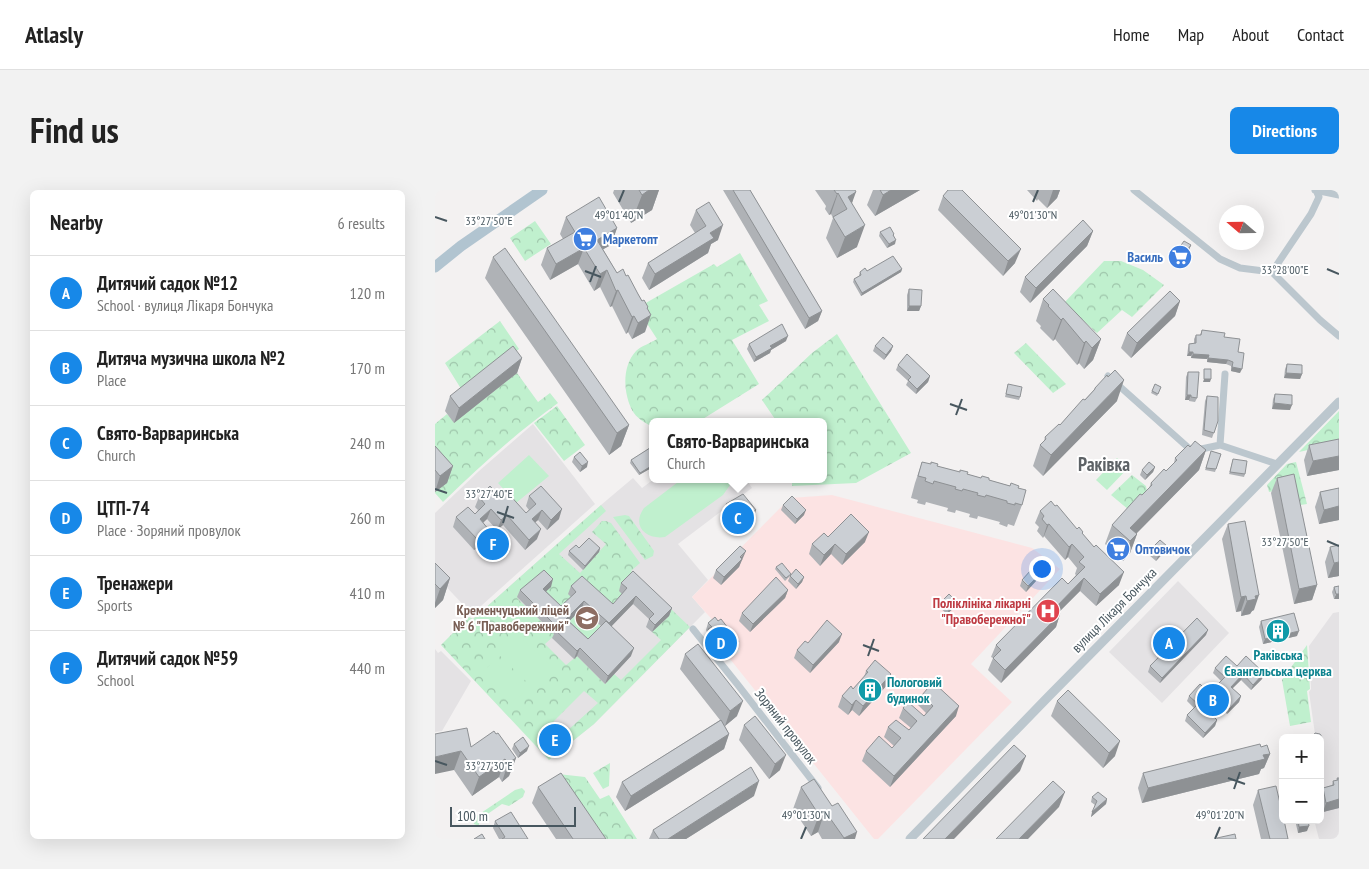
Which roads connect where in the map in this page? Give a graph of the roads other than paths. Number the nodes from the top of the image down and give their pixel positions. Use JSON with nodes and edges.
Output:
{"nodes":[{"id":1,"x":542,"y":190,"type":"edge"},
{"id":2,"x":1315,"y":190,"type":"edge"},
{"id":3,"x":1137,"y":191,"type":"edge"},
{"id":4,"x":1339,"y":195,"type":"edge"},
{"id":5,"x":435,"y":267,"type":"edge"},
{"id":6,"x":1272,"y":272,"type":"junction"},
{"id":7,"x":1339,"y":336,"type":"edge"},
{"id":8,"x":1225,"y":374,"type":"dead end"},
{"id":9,"x":1108,"y":376,"type":"edge"},
{"id":10,"x":1339,"y":402,"type":"edge"},
{"id":11,"x":1220,"y":445,"type":"junction"},
{"id":12,"x":1277,"y":464,"type":"junction"},
{"id":13,"x":693,"y":629,"type":"dead end"},
{"id":14,"x":824,"y":795,"type":"edge"},
{"id":15,"x":910,"y":839,"type":"edge"}],
"edges":[{"from":1,"to":5,"type":"main road"},
{"from":2,"to":4,"type":"street"},
{"from":2,"to":6,"type":"street"},
{"from":3,"to":6,"type":"street"},
{"from":6,"to":7,"type":"street"},
{"from":8,"to":11,"type":"street"},
{"from":9,"to":11,"type":"street"},
{"from":10,"to":12,"type":"street","name":"вулиця Лікаря Бончука"},
{"from":11,"to":12,"type":"street"},
{"from":12,"to":15,"type":"street","name":"вулиця Лікаря Бончука"},
{"from":13,"to":14,"type":"street","name":"Зоряний провулок"}]}
